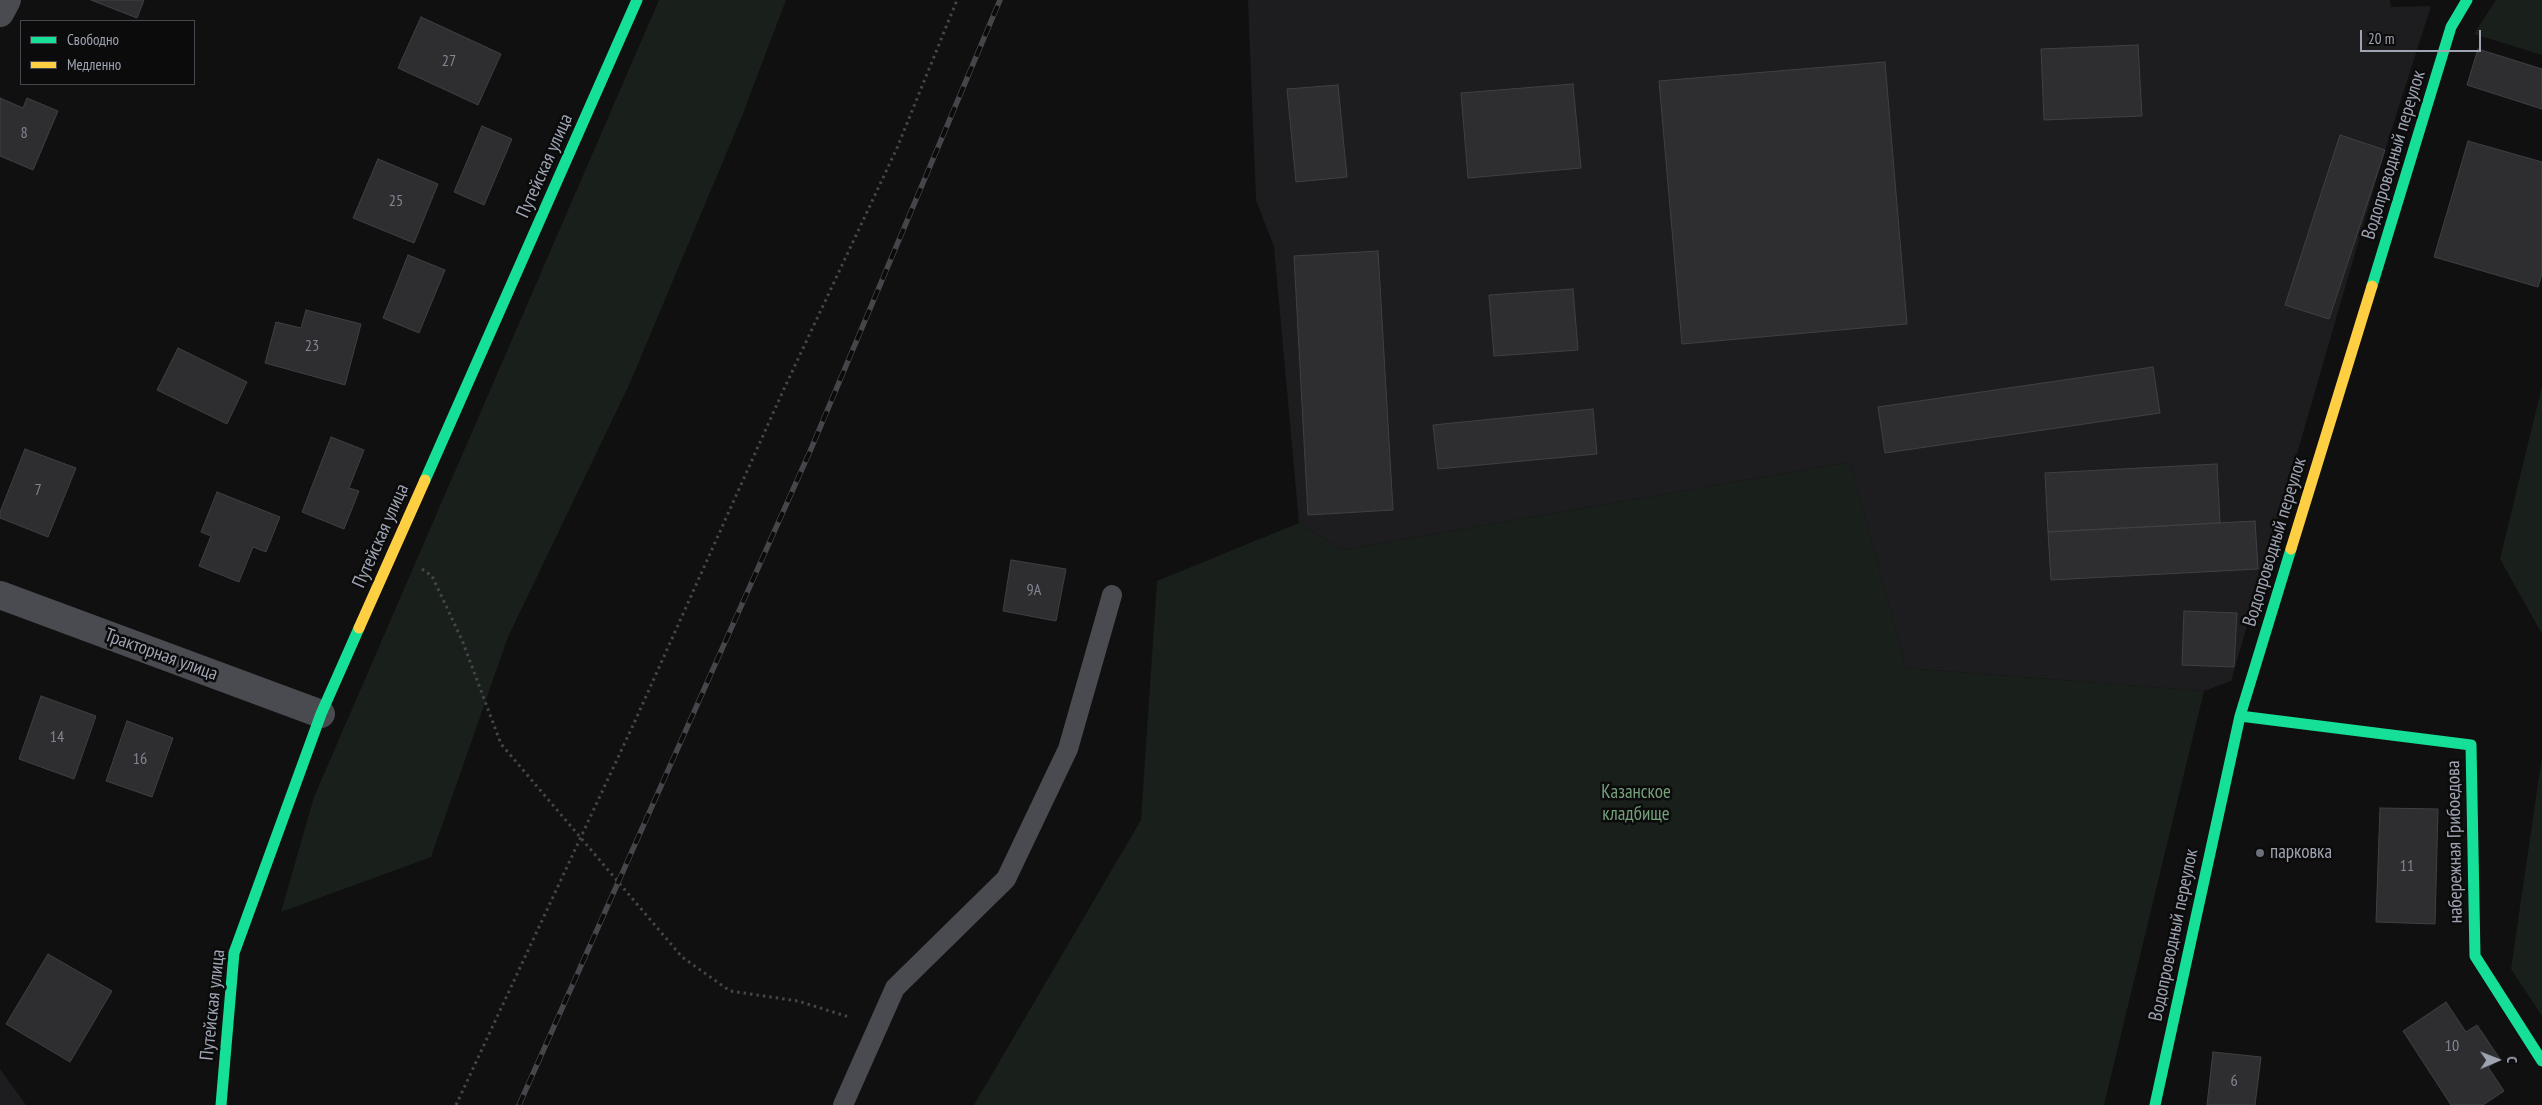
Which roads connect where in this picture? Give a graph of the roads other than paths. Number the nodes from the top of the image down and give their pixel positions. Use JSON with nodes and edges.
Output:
{"nodes":[{"id":1,"x":7,"y":0,"type":"edge"},
{"id":2,"x":637,"y":0,"type":"edge"},
{"id":3,"x":2467,"y":0,"type":"edge"},
{"id":4,"x":0,"y":13,"type":"edge"},
{"id":5,"x":0,"y":595,"type":"edge"},
{"id":6,"x":1112,"y":595,"type":"dead end"},
{"id":7,"x":321,"y":714,"type":"junction"},
{"id":8,"x":2240,"y":716,"type":"junction"},
{"id":9,"x":2542,"y":1061,"type":"edge"},
{"id":10,"x":221,"y":1105,"type":"edge"},
{"id":11,"x":843,"y":1105,"type":"edge"},
{"id":12,"x":2155,"y":1105,"type":"edge"}],
"edges":[{"from":1,"to":4,"type":"street"},
{"from":2,"to":7,"type":"street","name":"Путейская улица"},
{"from":3,"to":8,"type":"street","name":"Водопроводный переулок"},
{"from":5,"to":7,"type":"street","name":"Тракторная улица"},
{"from":6,"to":11,"type":"lane"},
{"from":7,"to":10,"type":"street","name":"Путейская улица"},
{"from":8,"to":9,"type":"street","name":"набережная Грибоедова"},
{"from":8,"to":12,"type":"street","name":"Водопроводный переулок"}]}
